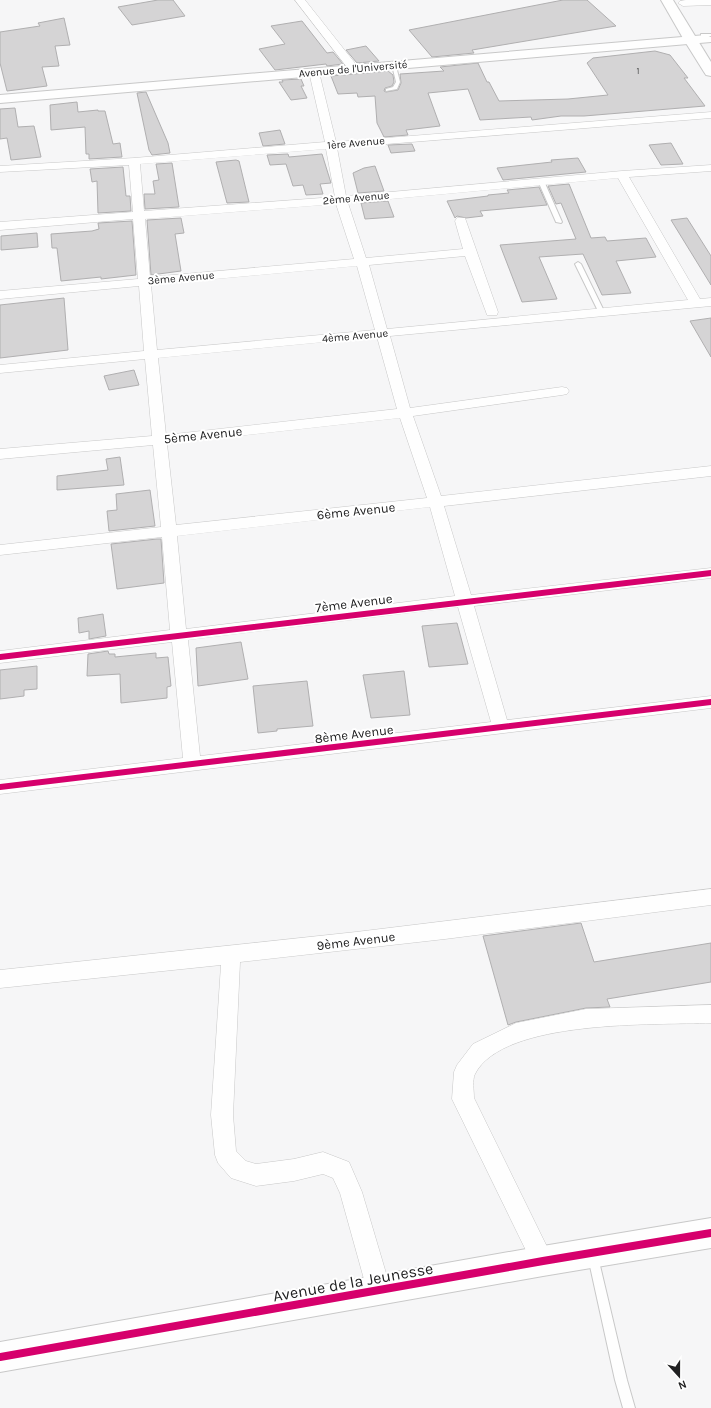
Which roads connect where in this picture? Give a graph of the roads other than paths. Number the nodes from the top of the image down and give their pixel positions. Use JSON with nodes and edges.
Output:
{"nodes":[{"id":1,"x":300,"y":0,"type":"edge"},
{"id":2,"x":667,"y":0,"type":"edge"},
{"id":3,"x":682,"y":2,"type":"edge"},
{"id":4,"x":711,"y":2,"type":"edge"},
{"id":5,"x":708,"y":39,"type":"edge"},
{"id":6,"x":690,"y":40,"type":"junction"},
{"id":7,"x":394,"y":66,"type":"junction"},
{"id":8,"x":354,"y":69,"type":"junction"},
{"id":9,"x":314,"y":72,"type":"junction"},
{"id":10,"x":711,"y":72,"type":"edge"},
{"id":11,"x":388,"y":90,"type":"dead end"},
{"id":12,"x":0,"y":99,"type":"edge"},
{"id":13,"x":711,"y":114,"type":"edge"},
{"id":14,"x":331,"y":145,"type":"junction"},
{"id":15,"x":134,"y":161,"type":"junction"},
{"id":16,"x":711,"y":168,"type":"edge"},
{"id":17,"x":0,"y":169,"type":"edge"},
{"id":18,"x":622,"y":174,"type":"junction"},
{"id":19,"x":541,"y":181,"type":"junction"},
{"id":20,"x":342,"y":200,"type":"junction"},
{"id":21,"x":139,"y":215,"type":"junction"},
{"id":22,"x":461,"y":221,"type":"dead end"},
{"id":23,"x":559,"y":222,"type":"dead end"},
{"id":24,"x":0,"y":226,"type":"edge"},
{"id":25,"x":470,"y":252,"type":"junction"},
{"id":26,"x":362,"y":263,"type":"junction"},
{"id":27,"x":578,"y":264,"type":"dead end"},
{"id":28,"x":145,"y":281,"type":"junction"},
{"id":29,"x":0,"y":295,"type":"edge"},
{"id":30,"x":711,"y":302,"type":"edge"},
{"id":31,"x":696,"y":304,"type":"junction"},
{"id":32,"x":492,"y":312,"type":"dead end"},
{"id":33,"x":602,"y":313,"type":"junction"},
{"id":34,"x":381,"y":333,"type":"junction"},
{"id":35,"x":151,"y":354,"type":"junction"},
{"id":36,"x":0,"y":369,"type":"edge"},
{"id":37,"x":562,"y":391,"type":"dead end"},
{"id":38,"x":405,"y":413,"type":"junction"},
{"id":39,"x":160,"y":440,"type":"junction"},
{"id":40,"x":0,"y":454,"type":"edge"},
{"id":41,"x":711,"y":471,"type":"edge"},
{"id":42,"x":436,"y":502,"type":"junction"},
{"id":43,"x":170,"y":530,"type":"junction"},
{"id":44,"x":0,"y":550,"type":"edge"},
{"id":45,"x":711,"y":573,"type":"edge"},
{"id":46,"x":464,"y":601,"type":"junction"},
{"id":47,"x":180,"y":636,"type":"junction"},
{"id":48,"x":0,"y":657,"type":"edge"},
{"id":49,"x":711,"y":702,"type":"edge"},
{"id":50,"x":501,"y":727,"type":"junction"},
{"id":51,"x":192,"y":765,"type":"junction"},
{"id":52,"x":0,"y":787,"type":"edge"},
{"id":53,"x":711,"y":896,"type":"edge"},
{"id":54,"x":231,"y":956,"type":"junction"},
{"id":55,"x":0,"y":979,"type":"edge"},
{"id":56,"x":711,"y":1014,"type":"edge"},
{"id":57,"x":711,"y":1233,"type":"edge"},
{"id":58,"x":593,"y":1254,"type":"junction"},
{"id":59,"x":543,"y":1261,"type":"junction"},
{"id":60,"x":379,"y":1290,"type":"junction"},
{"id":61,"x":0,"y":1357,"type":"edge"},
{"id":62,"x":629,"y":1408,"type":"edge"}],
"edges":[{"from":1,"to":8,"type":"street"},
{"from":2,"to":6,"type":"main road"},
{"from":3,"to":4,"type":"street"},
{"from":3,"to":5,"type":"main road"},
{"from":5,"to":6,"type":"main road","name":"Avenue de l'Université"},
{"from":6,"to":7,"type":"main road","name":"Avenue de l'Université"},
{"from":6,"to":10,"type":"main road"},
{"from":7,"to":8,"type":"main road","name":"Avenue de l'Université"},
{"from":7,"to":11,"type":"lane"},
{"from":8,"to":9,"type":"main road","name":"Avenue de l'Université"},
{"from":9,"to":12,"type":"main road","name":"Avenue de l'Université"},
{"from":9,"to":14,"type":"street"},
{"from":13,"to":14,"type":"street","name":"1ère Avenue"},
{"from":14,"to":15,"type":"street","name":"1ère Avenue"},
{"from":14,"to":20,"type":"street"},
{"from":15,"to":17,"type":"street","name":"1ère Avenue"},
{"from":15,"to":21,"type":"street"},
{"from":16,"to":18,"type":"street","name":"2ème Avenue"},
{"from":18,"to":19,"type":"street","name":"2ème Avenue"},
{"from":18,"to":31,"type":"street"},
{"from":19,"to":20,"type":"street","name":"2ème Avenue"},
{"from":19,"to":23,"type":"lane"},
{"from":20,"to":21,"type":"street","name":"2ème Avenue"},
{"from":20,"to":26,"type":"street"},
{"from":21,"to":24,"type":"street","name":"2ème Avenue"},
{"from":21,"to":28,"type":"street"},
{"from":22,"to":25,"type":"street"},
{"from":25,"to":26,"type":"street","name":"3ème Avenue"},
{"from":25,"to":32,"type":"street"},
{"from":26,"to":28,"type":"street","name":"3ème Avenue"},
{"from":26,"to":34,"type":"street"},
{"from":27,"to":33,"type":"lane"},
{"from":28,"to":29,"type":"street","name":"3ème Avenue"},
{"from":28,"to":35,"type":"street"},
{"from":30,"to":31,"type":"street","name":"4ème Avenue"},
{"from":31,"to":33,"type":"street","name":"4ème Avenue"},
{"from":33,"to":34,"type":"street","name":"4ème Avenue"},
{"from":34,"to":35,"type":"street","name":"4ème Avenue"},
{"from":34,"to":38,"type":"street"},
{"from":35,"to":36,"type":"street","name":"4ème Avenue"},
{"from":35,"to":39,"type":"street"},
{"from":37,"to":38,"type":"street","name":"5ème Avenue"},
{"from":38,"to":39,"type":"street","name":"5ème Avenue"},
{"from":38,"to":42,"type":"street"},
{"from":39,"to":40,"type":"street","name":"5ème Avenue"},
{"from":39,"to":43,"type":"street"},
{"from":41,"to":42,"type":"street","name":"6ème Avenue"},
{"from":42,"to":43,"type":"street","name":"6ème Avenue"},
{"from":42,"to":46,"type":"street"},
{"from":43,"to":44,"type":"street","name":"6ème Avenue"},
{"from":43,"to":47,"type":"street"},
{"from":45,"to":46,"type":"street","name":"7ème Avenue"},
{"from":46,"to":47,"type":"street","name":"7ème Avenue"},
{"from":46,"to":50,"type":"street"},
{"from":47,"to":48,"type":"street","name":"7ème Avenue"},
{"from":47,"to":51,"type":"street"},
{"from":49,"to":50,"type":"street","name":"8ème Avenue"},
{"from":50,"to":51,"type":"street","name":"8ème Avenue"},
{"from":51,"to":52,"type":"street","name":"8ème Avenue"},
{"from":53,"to":54,"type":"street","name":"9ème Avenue"},
{"from":54,"to":55,"type":"street","name":"9ème Avenue"},
{"from":54,"to":60,"type":"street"},
{"from":56,"to":59,"type":"street"},
{"from":57,"to":58,"type":"main road","name":"Avenue de la Jeunesse"},
{"from":58,"to":59,"type":"main road","name":"Avenue de la Jeunesse"},
{"from":58,"to":62,"type":"lane"},
{"from":59,"to":60,"type":"main road","name":"Avenue de la Jeunesse"},
{"from":60,"to":61,"type":"main road","name":"Avenue de la Jeunesse"}]}
